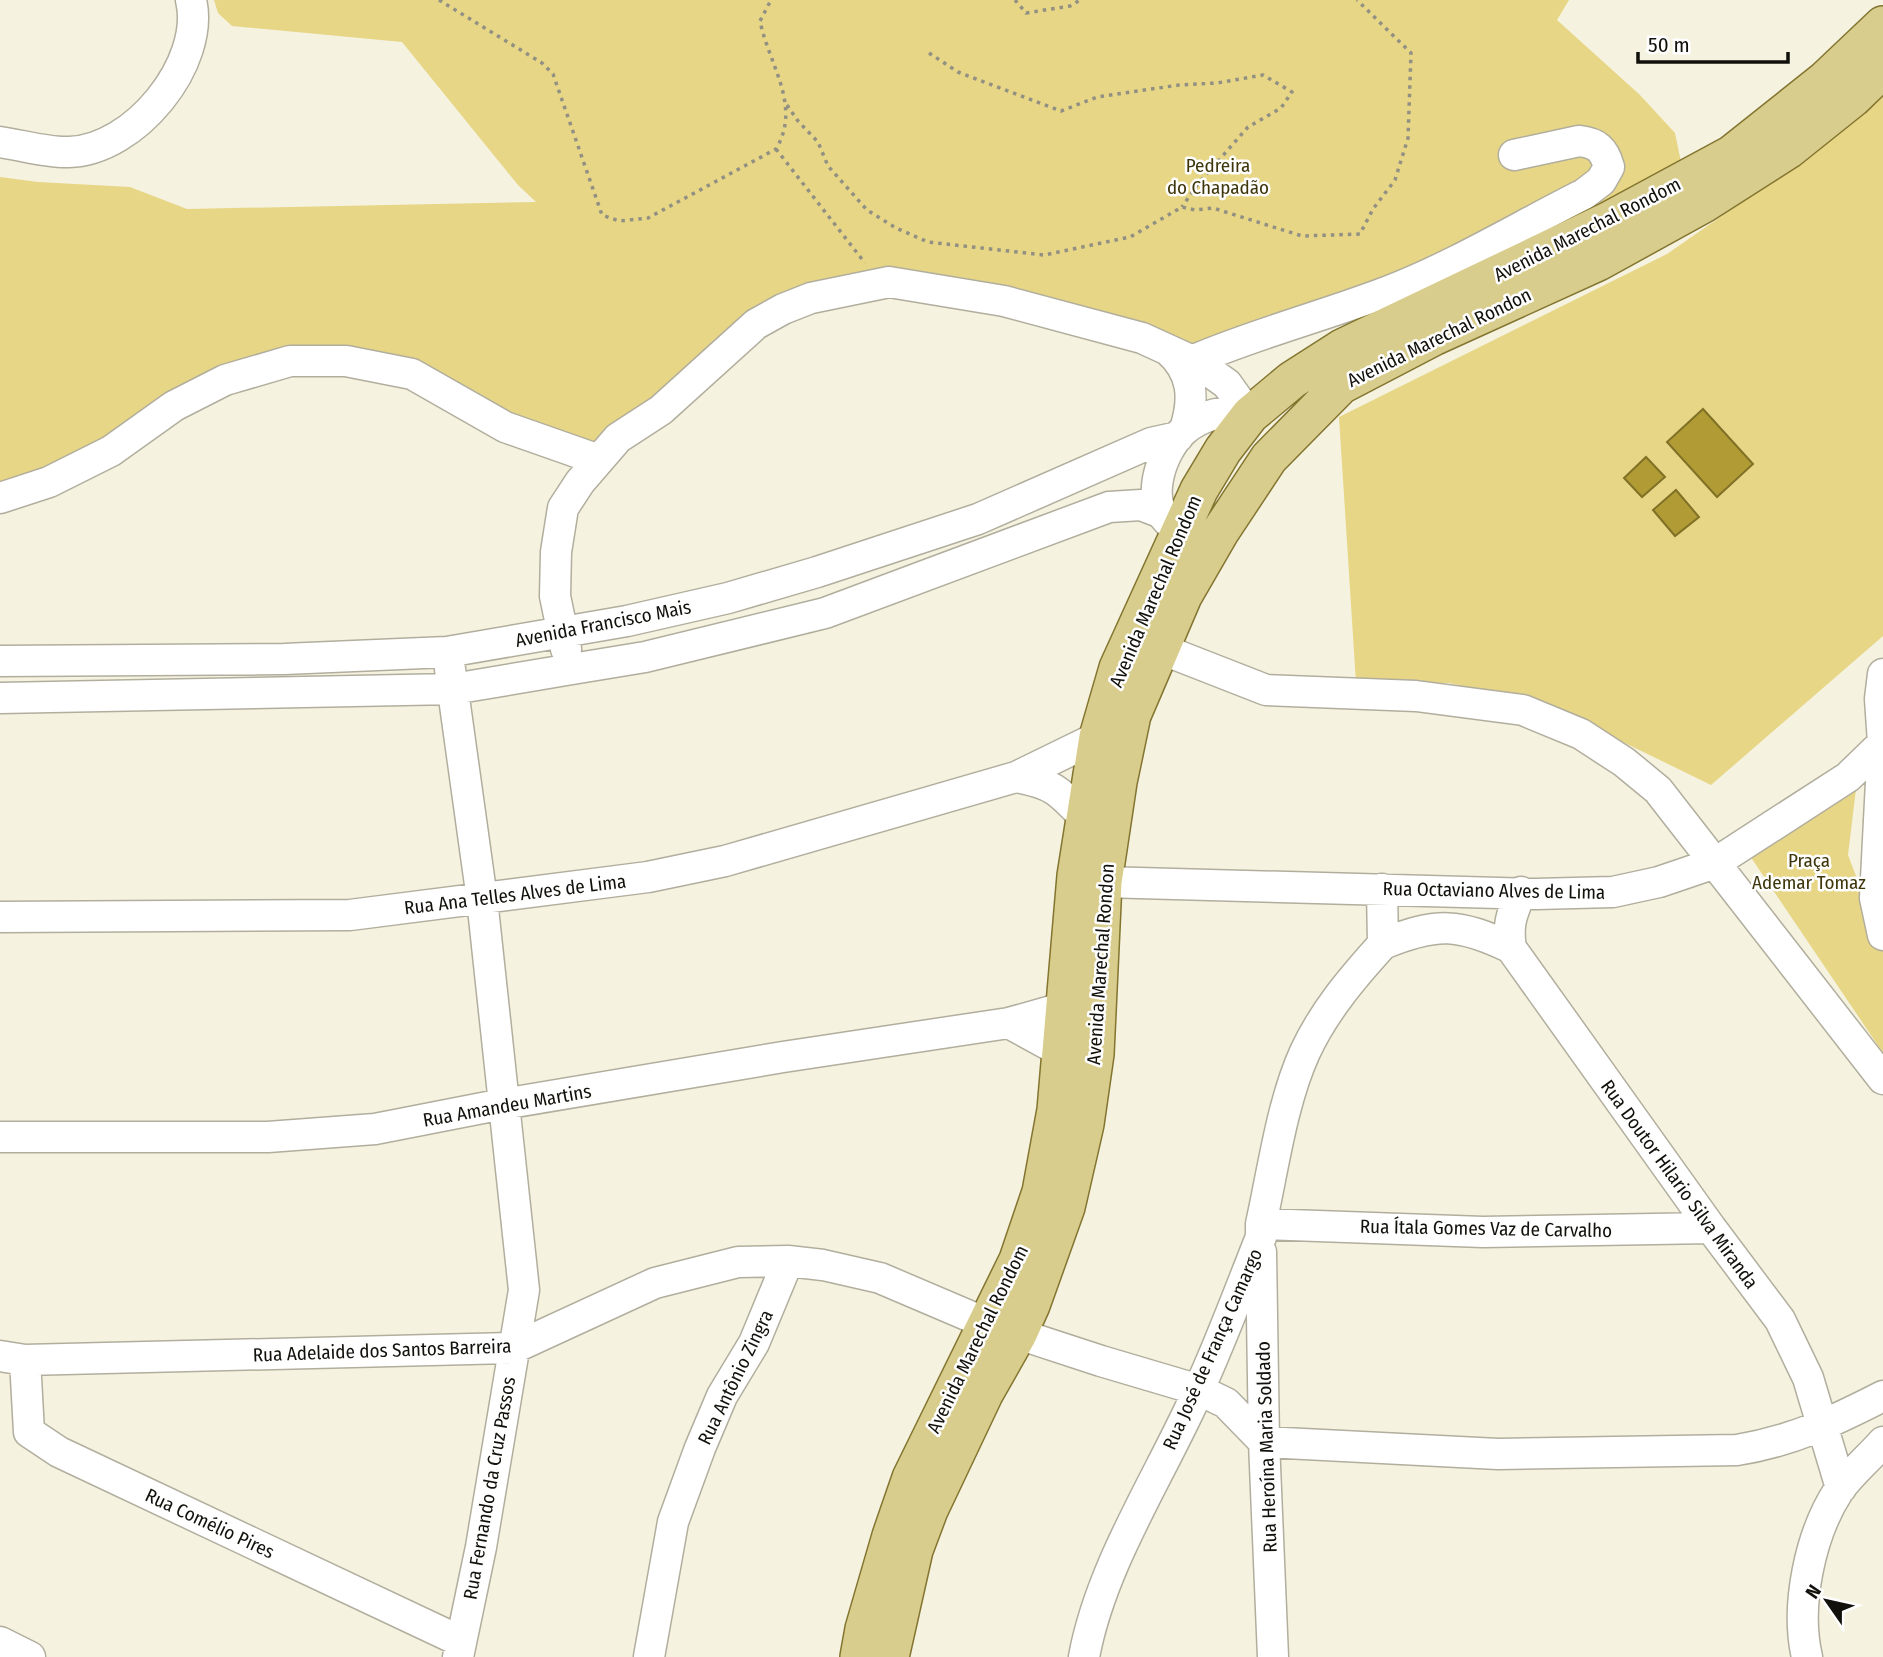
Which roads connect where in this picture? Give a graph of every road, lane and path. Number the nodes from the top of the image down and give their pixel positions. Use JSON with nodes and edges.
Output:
{"nodes":[{"id":1,"x":191,"y":0,"type":"edge"},
{"id":2,"x":439,"y":0,"type":"edge"},
{"id":3,"x":771,"y":0,"type":"edge"},
{"id":4,"x":1015,"y":0,"type":"edge"},
{"id":5,"x":1080,"y":0,"type":"edge"},
{"id":6,"x":1357,"y":0,"type":"edge"},
{"id":7,"x":1883,"y":25,"type":"edge"},
{"id":8,"x":929,"y":53,"type":"dead end"},
{"id":9,"x":1883,"y":69,"type":"edge"},
{"id":10,"x":787,"y":105,"type":"junction"},
{"id":11,"x":0,"y":142,"type":"edge"},
{"id":12,"x":776,"y":149,"type":"junction"},
{"id":13,"x":1514,"y":155,"type":"dead end"},
{"id":14,"x":1182,"y":207,"type":"junction"},
{"id":15,"x":879,"y":283,"type":"junction"},
{"id":16,"x":1165,"y":348,"type":"junction"},
{"id":17,"x":1194,"y":360,"type":"junction"},
{"id":18,"x":1245,"y":413,"type":"junction"},
{"id":19,"x":1181,"y":433,"type":"junction"},
{"id":20,"x":1269,"y":457,"type":"junction"},
{"id":21,"x":599,"y":460,"type":"junction"},
{"id":22,"x":0,"y":498,"type":"edge"},
{"id":23,"x":1171,"y":521,"type":"junction"},
{"id":24,"x":1220,"y":532,"type":"junction"},
{"id":25,"x":562,"y":631,"type":"junction"},
{"id":26,"x":1161,"y":649,"type":"junction"},
{"id":27,"x":447,"y":652,"type":"junction"},
{"id":28,"x":0,"y":661,"type":"edge"},
{"id":29,"x":572,"y":669,"type":"junction"},
{"id":30,"x":1883,"y":674,"type":"edge"},
{"id":31,"x":453,"y":689,"type":"junction"},
{"id":32,"x":0,"y":698,"type":"edge"},
{"id":33,"x":1098,"y":737,"type":"junction"},
{"id":34,"x":1883,"y":743,"type":"edge"},
{"id":35,"x":1016,"y":777,"type":"junction"},
{"id":36,"x":1085,"y":818,"type":"junction"},
{"id":37,"x":1715,"y":863,"type":"junction"},
{"id":38,"x":1103,"y":881,"type":"junction"},
{"id":39,"x":1382,"y":889,"type":"junction"},
{"id":40,"x":1521,"y":892,"type":"junction"},
{"id":41,"x":482,"y":899,"type":"junction"},
{"id":42,"x":0,"y":917,"type":"edge"},
{"id":43,"x":1883,"y":935,"type":"edge"},
{"id":44,"x":1383,"y":944,"type":"junction"},
{"id":45,"x":1511,"y":948,"type":"junction"},
{"id":46,"x":1082,"y":1007,"type":"junction"},
{"id":47,"x":1009,"y":1023,"type":"junction"},
{"id":48,"x":1062,"y":1052,"type":"junction"},
{"id":49,"x":1883,"y":1080,"type":"edge"},
{"id":50,"x":503,"y":1104,"type":"junction"},
{"id":51,"x":0,"y":1137,"type":"edge"},
{"id":52,"x":1711,"y":1228,"type":"junction"},
{"id":53,"x":1261,"y":1230,"type":"junction"},
{"id":54,"x":788,"y":1261,"type":"junction"},
{"id":55,"x":1003,"y":1329,"type":"junction"},
{"id":56,"x":514,"y":1348,"type":"junction"},
{"id":57,"x":13,"y":1358,"type":"edge"},
{"id":58,"x":1199,"y":1390,"type":"junction"},
{"id":59,"x":1883,"y":1396,"type":"edge"},
{"id":60,"x":1823,"y":1426,"type":"junction"},
{"id":61,"x":1264,"y":1442,"type":"junction"},
{"id":62,"x":1883,"y":1442,"type":"edge"},
{"id":63,"x":1840,"y":1488,"type":"junction"},
{"id":64,"x":0,"y":1642,"type":"edge"},
{"id":65,"x":459,"y":1649,"type":"edge"},
{"id":66,"x":30,"y":1657,"type":"edge"},
{"id":67,"x":649,"y":1657,"type":"edge"},
{"id":68,"x":859,"y":1657,"type":"edge"},
{"id":69,"x":890,"y":1657,"type":"edge"},
{"id":70,"x":1084,"y":1657,"type":"edge"},
{"id":71,"x":1273,"y":1657,"type":"edge"},
{"id":72,"x":1807,"y":1657,"type":"edge"}],
"edges":[{"from":1,"to":11,"type":"street"},
{"from":2,"to":12,"type":"path"},
{"from":3,"to":10,"type":"path"},
{"from":4,"to":5,"type":"path"},
{"from":6,"to":14,"type":"path"},
{"from":7,"to":18,"type":"main road","name":"Avenida Marechal Rondom"},
{"from":8,"to":14,"type":"path"},
{"from":9,"to":20,"type":"main road","name":"Avenida Marechal Rondon"},
{"from":10,"to":12,"type":"path"},
{"from":10,"to":14,"type":"path"},
{"from":12,"to":15,"type":"path"},
{"from":13,"to":17,"type":"street"},
{"from":15,"to":16,"type":"street"},
{"from":15,"to":21,"type":"street"},
{"from":16,"to":17,"type":"street"},
{"from":16,"to":19,"type":"street"},
{"from":17,"to":18,"type":"street"},
{"from":18,"to":19,"type":"street","name":"Avenida Francisco Mais"},
{"from":18,"to":20,"type":"main road"},
{"from":18,"to":23,"type":"main road","name":"Avenida Marechal Rondom"},
{"from":19,"to":23,"type":"street"},
{"from":19,"to":25,"type":"street","name":"Avenida Francisco Mais"},
{"from":20,"to":24,"type":"main road","name":"Avenida Marechal Rondon"},
{"from":21,"to":22,"type":"street"},
{"from":21,"to":25,"type":"street"},
{"from":23,"to":24,"type":"main road"},
{"from":23,"to":29,"type":"street","name":"Avenida Francisco Mais"},
{"from":23,"to":33,"type":"main road","name":"Avenida Marechal Rondom"},
{"from":24,"to":26,"type":"main road","name":"Avenida Marechal Rondon"},
{"from":25,"to":27,"type":"street","name":"Avenida Francisco Mais"},
{"from":25,"to":29,"type":"street"},
{"from":26,"to":37,"type":"street"},
{"from":26,"to":38,"type":"main road","name":"Avenida Marechal Rondon"},
{"from":27,"to":28,"type":"street","name":"Avenida Francisco Mais"},
{"from":27,"to":31,"type":"street","name":"Rua Fernando da Cruz Passos"},
{"from":29,"to":31,"type":"street","name":"Avenida Francisco Mais"},
{"from":30,"to":34,"type":"street"},
{"from":31,"to":32,"type":"street","name":"Avenida Francisco Mais"},
{"from":31,"to":41,"type":"street","name":"Rua Fernando da Cruz Passos"},
{"from":33,"to":35,"type":"street","name":"Rua Ana Telles Alves de Lima"},
{"from":33,"to":36,"type":"main road","name":"Avenida Marechal Rondom"},
{"from":34,"to":37,"type":"street","name":"Rua Octaviano Alves de Lima"},
{"from":34,"to":43,"type":"street"},
{"from":35,"to":36,"type":"street"},
{"from":35,"to":41,"type":"street","name":"Rua Ana Telles Alves de Lima"},
{"from":36,"to":46,"type":"main road","name":"Avenida Marechal Rondom"},
{"from":37,"to":40,"type":"street","name":"Rua Octaviano Alves de Lima"},
{"from":37,"to":49,"type":"street"},
{"from":38,"to":39,"type":"street","name":"Rua Octaviano Alves de Lima"},
{"from":38,"to":46,"type":"main road","name":"Avenida Marechal Rondon"},
{"from":39,"to":40,"type":"street","name":"Rua Octaviano Alves de Lima"},
{"from":39,"to":44,"type":"street"},
{"from":40,"to":45,"type":"street"},
{"from":41,"to":42,"type":"street","name":"Rua Ana Telles Alves de Lima"},
{"from":41,"to":50,"type":"street","name":"Rua Fernando da Cruz Passos"},
{"from":44,"to":45,"type":"street"},
{"from":44,"to":53,"type":"street","name":"Rua José de França Camargo"},
{"from":45,"to":52,"type":"street","name":"Rua Doutor Hilario Silva Miranda"},
{"from":46,"to":47,"type":"street","name":"Rua Amandeu Martins"},
{"from":46,"to":48,"type":"main road","name":"Avenida Marechal Rondom"},
{"from":46,"to":55,"type":"main road","name":"Avenida Marechal Rondon"},
{"from":47,"to":48,"type":"street"},
{"from":47,"to":50,"type":"street","name":"Rua Amandeu Martins"},
{"from":48,"to":55,"type":"main road","name":"Avenida Marechal Rondom"},
{"from":50,"to":51,"type":"street","name":"Rua Amandeu Martins"},
{"from":50,"to":56,"type":"street","name":"Rua Fernando da Cruz Passos"},
{"from":52,"to":53,"type":"street","name":"Rua Ítala Gomes Vaz de Carvalho"},
{"from":52,"to":60,"type":"street","name":"Rua Doutor Hilario Silva Miranda"},
{"from":53,"to":58,"type":"street","name":"Rua José de França Camargo"},
{"from":53,"to":61,"type":"street","name":"Rua Heroína Maria Soldado"},
{"from":54,"to":55,"type":"street","name":"Rua Adelaide dos Santos Barreira"},
{"from":54,"to":56,"type":"street","name":"Rua Adelaide dos Santos Barreira"},
{"from":54,"to":67,"type":"street","name":"Rua Antônio Zingra"},
{"from":55,"to":58,"type":"street","name":"Rua Adelaide dos Santos Barreira"},
{"from":55,"to":68,"type":"main road","name":"Avenida Marechal Rondom"},
{"from":55,"to":69,"type":"main road","name":"Avenida Marechal Rondon"},
{"from":56,"to":57,"type":"street","name":"Rua Adelaide dos Santos Barreira"},
{"from":56,"to":65,"type":"street","name":"Rua Fernando da Cruz Passos"},
{"from":57,"to":65,"type":"street","name":"Rua Comélio Pires"},
{"from":58,"to":61,"type":"street","name":"Rua Adelaide dos Santos Barreira"},
{"from":58,"to":70,"type":"street","name":"Rua José de França Camargo"},
{"from":59,"to":60,"type":"street"},
{"from":60,"to":61,"type":"street"},
{"from":60,"to":63,"type":"street","name":"Rua Doutor Hilario Silva Miranda"},
{"from":61,"to":71,"type":"street","name":"Rua Heroína Maria Soldado"},
{"from":62,"to":63,"type":"street"},
{"from":63,"to":72,"type":"street"},
{"from":64,"to":66,"type":"street"}]}
